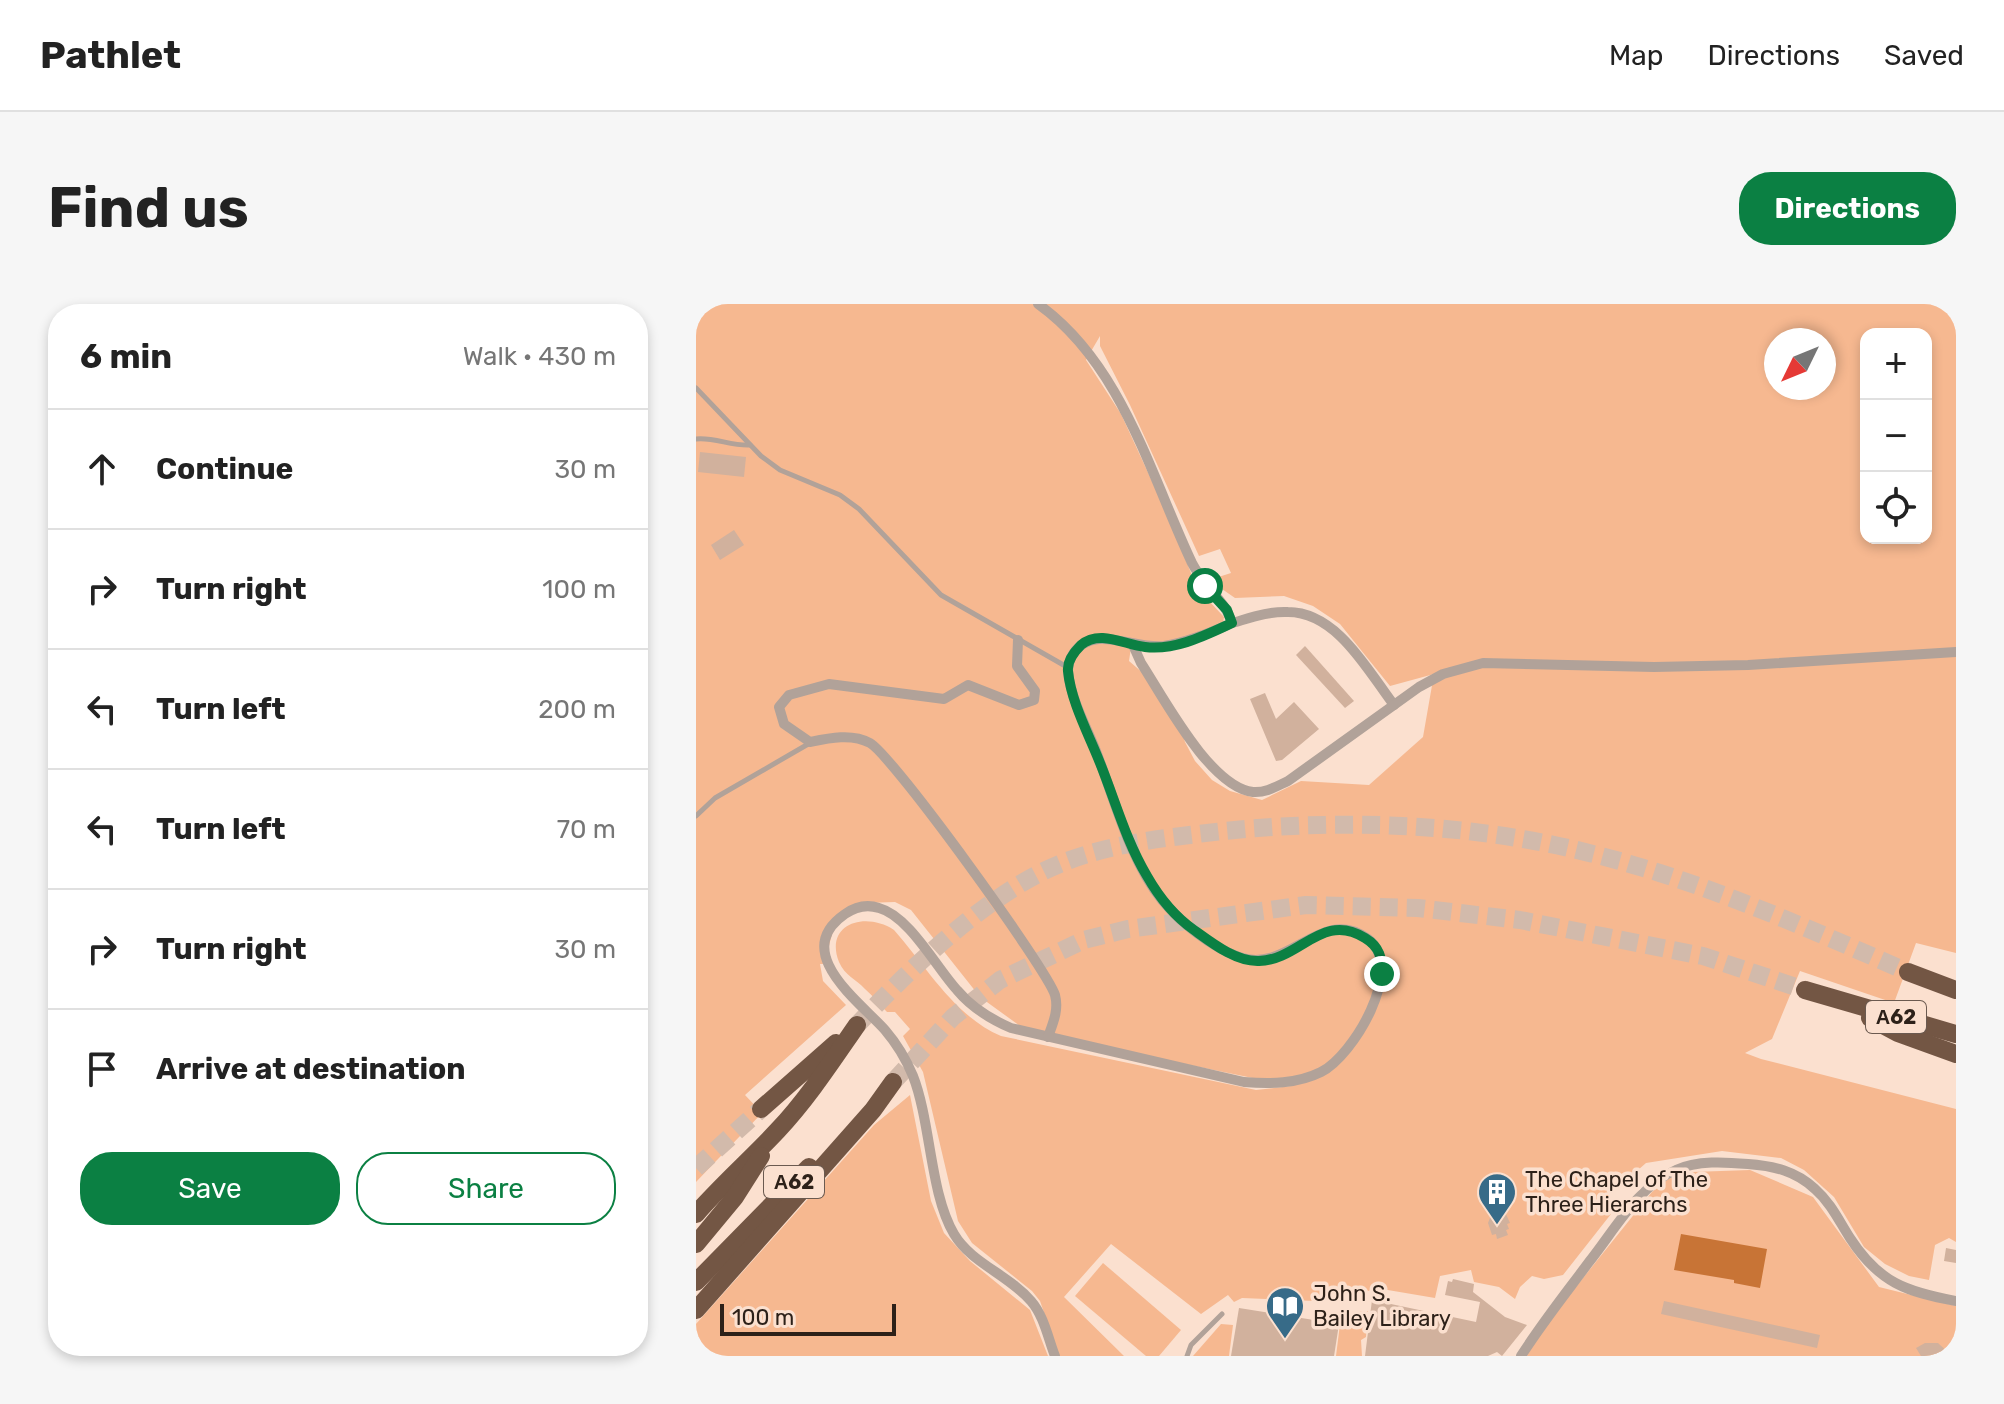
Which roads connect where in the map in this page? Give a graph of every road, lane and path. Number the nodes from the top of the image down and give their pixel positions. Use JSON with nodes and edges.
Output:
{"nodes":[{"id":1,"x":1038,"y":304,"type":"edge"},
{"id":2,"x":696,"y":388,"type":"edge"},
{"id":3,"x":696,"y":439,"type":"edge"},
{"id":4,"x":750,"y":445,"type":"junction"},
{"id":5,"x":1232,"y":623,"type":"junction"},
{"id":6,"x":1018,"y":640,"type":"junction"},
{"id":7,"x":1133,"y":645,"type":"junction"},
{"id":8,"x":1956,"y":652,"type":"edge"},
{"id":9,"x":1068,"y":667,"type":"junction"},
{"id":10,"x":1394,"y":705,"type":"junction"},
{"id":11,"x":810,"y":742,"type":"junction"},
{"id":12,"x":696,"y":816,"type":"edge"},
{"id":13,"x":1956,"y":977,"type":"edge"},
{"id":14,"x":1805,"y":990,"type":"tunnel mouth"},
{"id":15,"x":1956,"y":990,"type":"edge"},
{"id":16,"x":1836,"y":1000,"type":"junction"},
{"id":17,"x":1956,"y":1034,"type":"edge"},
{"id":18,"x":1048,"y":1037,"type":"junction"},
{"id":19,"x":1956,"y":1054,"type":"edge"},
{"id":20,"x":761,"y":1109,"type":"tunnel mouth"},
{"id":21,"x":778,"y":1130,"type":"junction"},
{"id":22,"x":696,"y":1214,"type":"edge"},
{"id":23,"x":696,"y":1244,"type":"edge"},
{"id":24,"x":696,"y":1282,"type":"edge"},
{"id":25,"x":1956,"y":1301,"type":"edge"},
{"id":26,"x":696,"y":1310,"type":"edge"},
{"id":27,"x":1222,"y":1314,"type":"dead end"},
{"id":28,"x":1055,"y":1356,"type":"edge"},
{"id":29,"x":1187,"y":1356,"type":"edge"},
{"id":30,"x":1521,"y":1356,"type":"edge"}],
"edges":[{"from":1,"to":5,"type":"street"},
{"from":2,"to":4,"type":"lane"},
{"from":3,"to":4,"type":"lane"},
{"from":4,"to":6,"type":"lane"},
{"from":5,"to":7,"type":"street"},
{"from":5,"to":10,"type":"street"},
{"from":6,"to":9,"type":"lane"},
{"from":6,"to":11,"type":"street"},
{"from":7,"to":9,"type":"street"},
{"from":7,"to":10,"type":"street"},
{"from":8,"to":10,"type":"street"},
{"from":9,"to":18,"type":"street"},
{"from":11,"to":12,"type":"lane"},
{"from":11,"to":18,"type":"street"},
{"from":13,"to":15,"type":"highway","number":"Α62"},
{"from":14,"to":16,"type":"highway","number":"Α62"},
{"from":16,"to":17,"type":"highway","number":"Α62"},
{"from":16,"to":19,"type":"highway"},
{"from":18,"to":28,"type":"street"},
{"from":20,"to":21,"type":"highway","number":"Α62"},
{"from":21,"to":22,"type":"highway","number":"Α62"},
{"from":21,"to":23,"type":"highway"},
{"from":24,"to":26,"type":"highway","number":"Α62"},
{"from":25,"to":30,"type":"street"},
{"from":27,"to":29,"type":"lane"}]}
